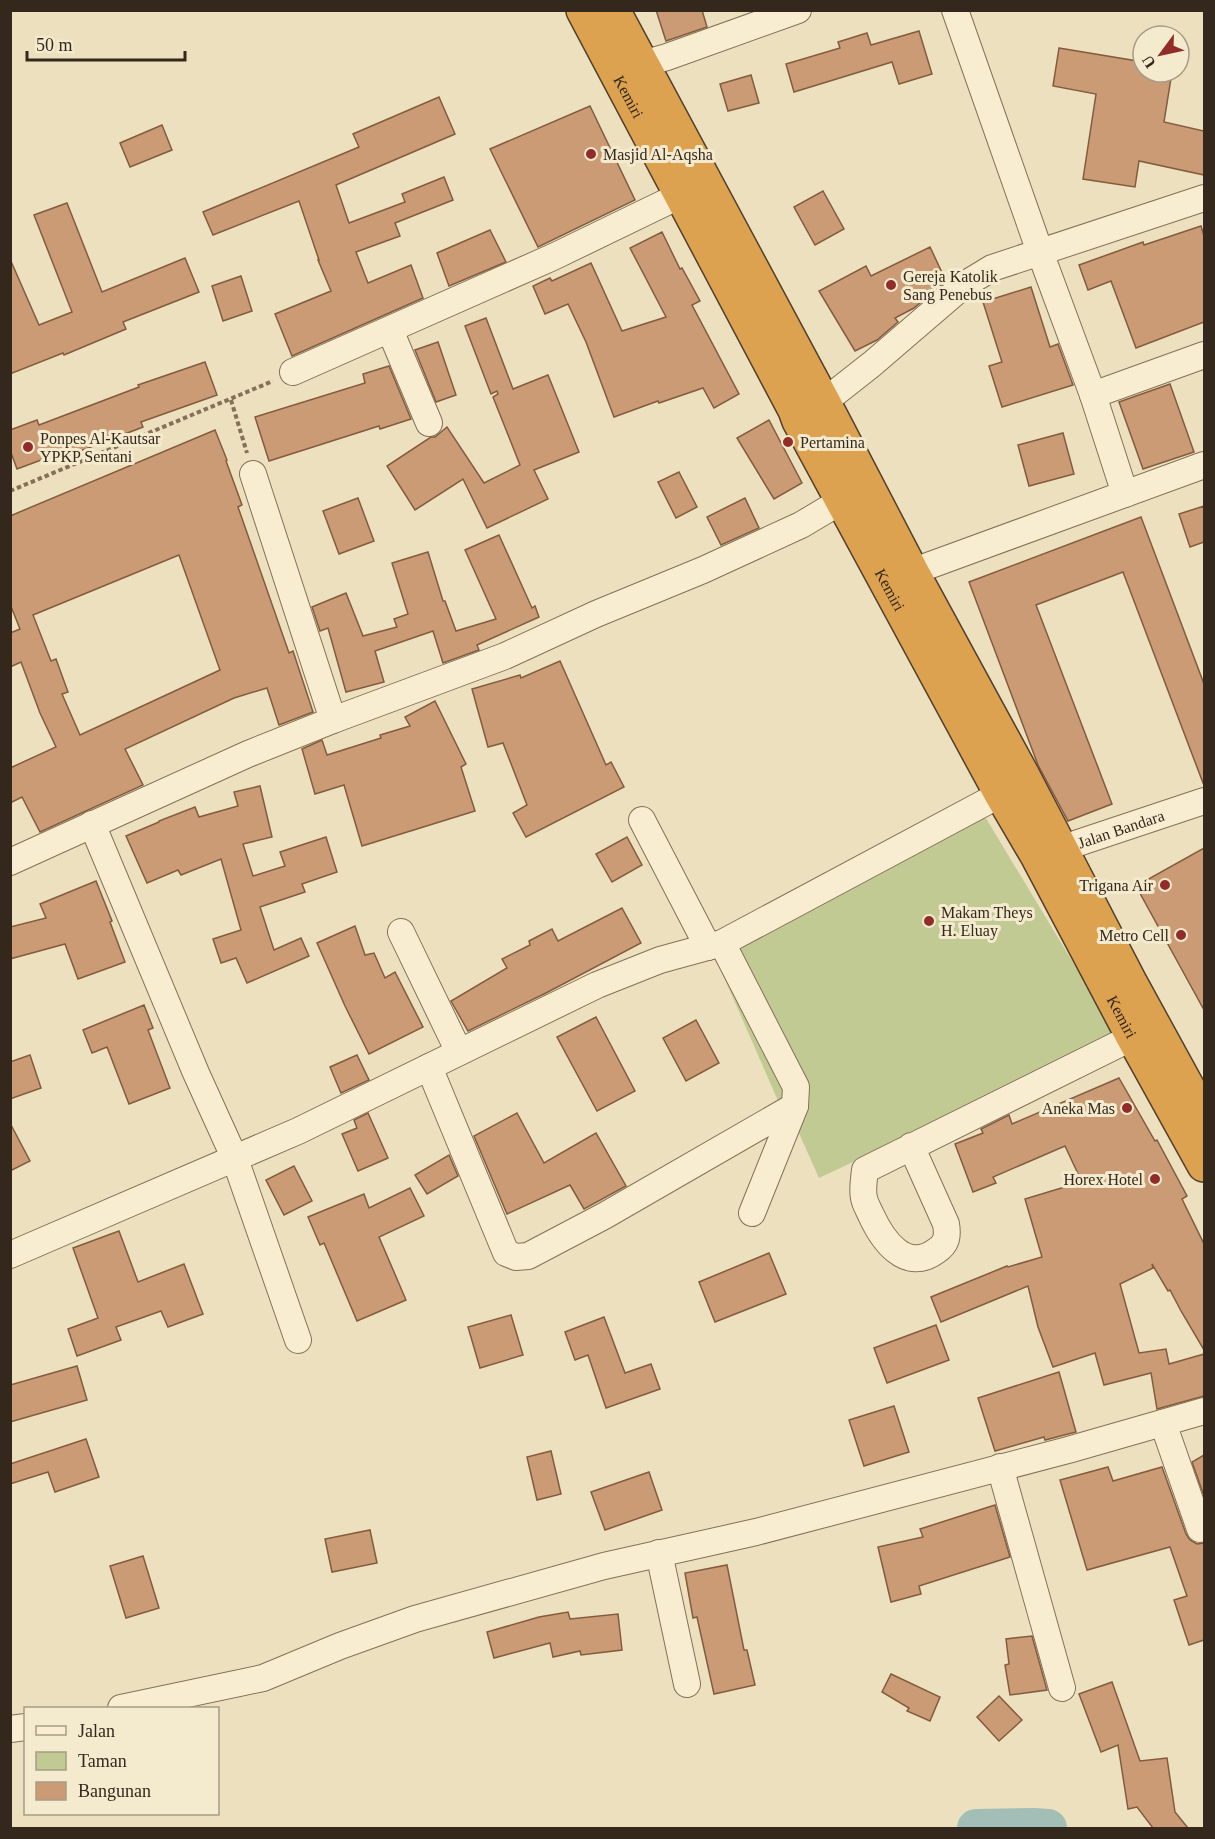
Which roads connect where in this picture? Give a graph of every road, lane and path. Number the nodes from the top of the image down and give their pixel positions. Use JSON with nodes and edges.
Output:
{"nodes":[{"id":1,"x":583,"y":10,"type":"edge"},
{"id":2,"x":613,"y":10,"type":"edge"},
{"id":3,"x":798,"y":10,"type":"edge"},
{"id":4,"x":955,"y":10,"type":"edge"},
{"id":5,"x":629,"y":68,"type":"junction"},
{"id":6,"x":681,"y":195,"type":"junction"},
{"id":7,"x":1204,"y":198,"type":"edge"},
{"id":8,"x":1040,"y":252,"type":"junction"},
{"id":9,"x":390,"y":330,"type":"junction"},
{"id":10,"x":770,"y":335,"type":"junction"},
{"id":11,"x":1204,"y":355,"type":"edge"},
{"id":12,"x":293,"y":372,"type":"joint"},
{"id":13,"x":1093,"y":394,"type":"junction"},
{"id":14,"x":231,"y":400,"type":"junction"},
{"id":15,"x":812,"y":412,"type":"junction"},
{"id":16,"x":429,"y":423,"type":"dead end"},
{"id":17,"x":1204,"y":465,"type":"edge"},
{"id":18,"x":254,"y":474,"type":"joint"},
{"id":19,"x":10,"y":490,"type":"edge"},
{"id":20,"x":1125,"y":494,"type":"junction"},
{"id":21,"x":843,"y":500,"type":"junction"},
{"id":22,"x":899,"y":577,"type":"junction"},
{"id":23,"x":333,"y":720,"type":"junction"},
{"id":24,"x":1001,"y":794,"type":"junction"},
{"id":25,"x":1204,"y":801,"type":"edge"},
{"id":26,"x":642,"y":820,"type":"dead end"},
{"id":27,"x":92,"y":824,"type":"junction"},
{"id":28,"x":1050,"y":852,"type":"junction"},
{"id":29,"x":10,"y":862,"type":"edge"},
{"id":30,"x":401,"y":932,"type":"dead end"},
{"id":31,"x":715,"y":945,"type":"junction"},
{"id":32,"x":1133,"y":1038,"type":"junction"},
{"id":33,"x":459,"y":1052,"type":"junction"},
{"id":34,"x":429,"y":1067,"type":"junction"},
{"id":35,"x":795,"y":1106,"type":"junction"},
{"id":36,"x":1204,"y":1117,"type":"edge"},
{"id":37,"x":911,"y":1146,"type":"dead end"},
{"id":38,"x":1202,"y":1156,"type":"edge"},
{"id":39,"x":235,"y":1159,"type":"junction"},
{"id":40,"x":752,"y":1213,"type":"dead end"},
{"id":41,"x":10,"y":1255,"type":"edge"},
{"id":42,"x":298,"y":1340,"type":"dead end"},
{"id":43,"x":1204,"y":1411,"type":"edge"},
{"id":44,"x":1163,"y":1423,"type":"junction"},
{"id":45,"x":1000,"y":1467,"type":"junction"},
{"id":46,"x":1200,"y":1529,"type":"dead end"},
{"id":47,"x":658,"y":1553,"type":"junction"},
{"id":48,"x":687,"y":1684,"type":"dead end"},
{"id":49,"x":1062,"y":1688,"type":"dead end"},
{"id":50,"x":126,"y":1707,"type":"edge"}],
"edges":[{"from":1,"to":5,"type":"highway","name":"Kemiri"},
{"from":2,"to":5,"type":"highway","name":"Kemiri"},
{"from":3,"to":5,"type":"street"},
{"from":4,"to":8,"type":"street"},
{"from":5,"to":6,"type":"highway","name":"Kemiri"},
{"from":5,"to":10,"type":"highway","name":"Kemiri"},
{"from":6,"to":9,"type":"street"},
{"from":6,"to":10,"type":"highway","name":"Kemiri"},
{"from":7,"to":8,"type":"street"},
{"from":8,"to":13,"type":"street"},
{"from":8,"to":15,"type":"street"},
{"from":9,"to":12,"type":"street"},
{"from":9,"to":16,"type":"street"},
{"from":10,"to":15,"type":"highway","name":"Kemiri"},
{"from":11,"to":13,"type":"street"},
{"from":12,"to":14,"type":"path"},
{"from":13,"to":20,"type":"street"},
{"from":14,"to":18,"type":"path"},
{"from":14,"to":19,"type":"path"},
{"from":15,"to":21,"type":"highway","name":"Kemiri"},
{"from":15,"to":22,"type":"highway","name":"Kemiri"},
{"from":17,"to":20,"type":"street"},
{"from":18,"to":23,"type":"street"},
{"from":20,"to":22,"type":"street"},
{"from":21,"to":22,"type":"highway","name":"Kemiri"},
{"from":21,"to":23,"type":"street"},
{"from":22,"to":24,"type":"highway","name":"Kemiri"},
{"from":22,"to":28,"type":"highway","name":"Kemiri"},
{"from":23,"to":27,"type":"street"},
{"from":24,"to":28,"type":"highway","name":"Kemiri"},
{"from":24,"to":31,"type":"street"},
{"from":25,"to":28,"type":"street","name":"Jalan Bandara"},
{"from":26,"to":31,"type":"street"},
{"from":27,"to":29,"type":"street"},
{"from":27,"to":39,"type":"street"},
{"from":28,"to":32,"type":"highway","name":"Kemiri"},
{"from":28,"to":36,"type":"highway","name":"Kemiri"},
{"from":30,"to":33,"type":"street"},
{"from":31,"to":33,"type":"street"},
{"from":31,"to":35,"type":"street"},
{"from":32,"to":37,"type":"street"},
{"from":32,"to":38,"type":"highway","name":"Kemiri"},
{"from":33,"to":34,"type":"street"},
{"from":34,"to":35,"type":"street"},
{"from":34,"to":39,"type":"street"},
{"from":35,"to":40,"type":"street"},
{"from":39,"to":41,"type":"street"},
{"from":39,"to":42,"type":"street"},
{"from":43,"to":44,"type":"street"},
{"from":44,"to":45,"type":"street"},
{"from":44,"to":46,"type":"street"},
{"from":45,"to":47,"type":"street"},
{"from":45,"to":49,"type":"street"},
{"from":47,"to":48,"type":"street"},
{"from":47,"to":50,"type":"street"}]}
